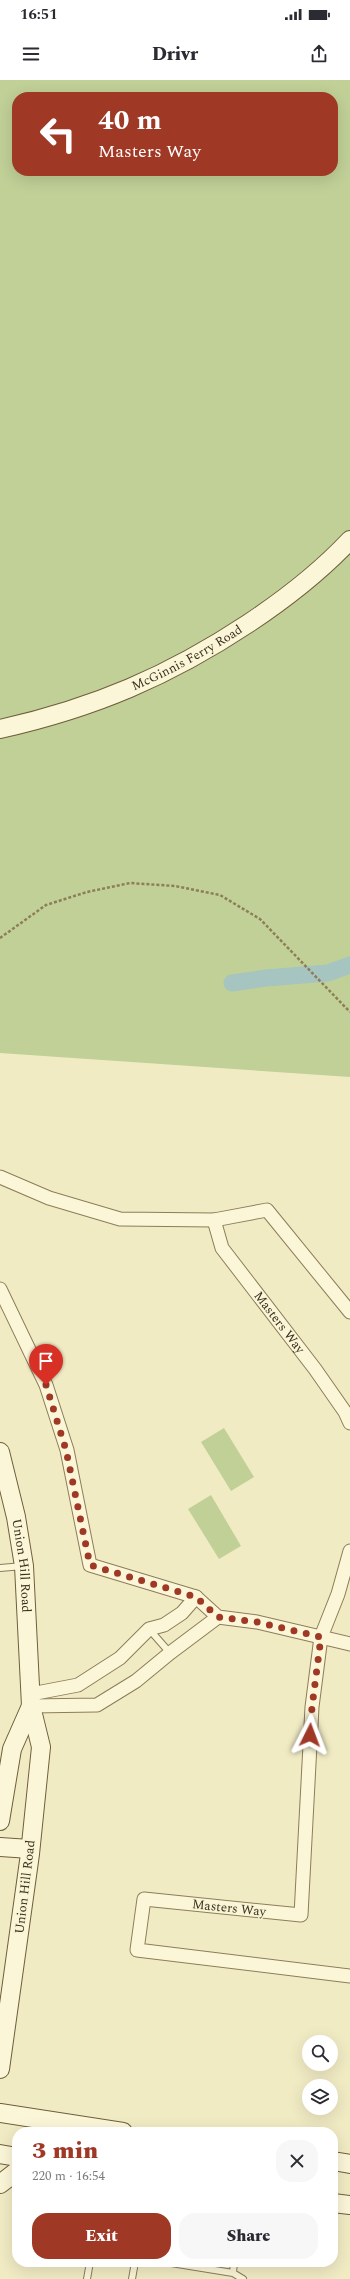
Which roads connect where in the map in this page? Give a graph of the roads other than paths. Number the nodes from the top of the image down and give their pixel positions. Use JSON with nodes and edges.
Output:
{"nodes":[{"id":1,"x":350,"y":540,"type":"edge"},
{"id":2,"x":0,"y":729,"type":"edge"},
{"id":3,"x":0,"y":1177,"type":"edge"},
{"id":4,"x":214,"y":1220,"type":"junction"},
{"id":5,"x":0,"y":1289,"type":"edge"},
{"id":6,"x":350,"y":1312,"type":"edge"},
{"id":7,"x":350,"y":1423,"type":"edge"},
{"id":8,"x":0,"y":1452,"type":"edge"},
{"id":9,"x":350,"y":1551,"type":"edge"},
{"id":10,"x":24,"y":1566,"type":"junction"},
{"id":11,"x":0,"y":1568,"type":"edge"},
{"id":12,"x":196,"y":1597,"type":"junction"},
{"id":13,"x":218,"y":1617,"type":"junction"},
{"id":14,"x":149,"y":1629,"type":"junction"},
{"id":15,"x":321,"y":1637,"type":"junction"},
{"id":16,"x":350,"y":1644,"type":"edge"},
{"id":17,"x":170,"y":1653,"type":"junction"},
{"id":18,"x":78,"y":1685,"type":"junction"},
{"id":19,"x":31,"y":1700,"type":"junction"},
{"id":20,"x":97,"y":1705,"type":"junction"},
{"id":21,"x":0,"y":1821,"type":"edge"},
{"id":22,"x":0,"y":1848,"type":"edge"},
{"id":23,"x":30,"y":1849,"type":"junction"},
{"id":24,"x":350,"y":1976,"type":"edge"},
{"id":25,"x":0,"y":2069,"type":"edge"},
{"id":26,"x":0,"y":2112,"type":"edge"},
{"id":27,"x":92,"y":2127,"type":"edge"},
{"id":28,"x":0,"y":2154,"type":"edge"},
{"id":29,"x":12,"y":2155,"type":"edge"},
{"id":30,"x":338,"y":2163,"type":"edge"},
{"id":31,"x":350,"y":2164,"type":"edge"},
{"id":32,"x":12,"y":2175,"type":"edge"},
{"id":33,"x":0,"y":2184,"type":"edge"},
{"id":34,"x":338,"y":2204,"type":"edge"},
{"id":35,"x":350,"y":2205,"type":"edge"},
{"id":36,"x":89,"y":2267,"type":"edge"},
{"id":37,"x":134,"y":2267,"type":"edge"},
{"id":38,"x":196,"y":2267,"type":"edge"},
{"id":39,"x":234,"y":2267,"type":"edge"},
{"id":40,"x":233,"y":2273,"type":"junction"},
{"id":41,"x":87,"y":2279,"type":"edge"},
{"id":42,"x":132,"y":2279,"type":"edge"},
{"id":43,"x":243,"y":2279,"type":"edge"}],
"edges":[{"from":1,"to":2,"type":"street","name":"McGinnis Ferry Road"},
{"from":3,"to":4,"type":"street"},
{"from":4,"to":6,"type":"street"},
{"from":4,"to":7,"type":"street","name":"Masters Way"},
{"from":5,"to":12,"type":"street"},
{"from":8,"to":10,"type":"street","name":"Union Hill Road"},
{"from":9,"to":15,"type":"street","name":"Masters Way"},
{"from":10,"to":11,"type":"lane"},
{"from":10,"to":19,"type":"street","name":"Union Hill Road"},
{"from":12,"to":13,"type":"street"},
{"from":12,"to":14,"type":"street"},
{"from":13,"to":15,"type":"street"},
{"from":13,"to":17,"type":"street"},
{"from":14,"to":17,"type":"lane"},
{"from":14,"to":18,"type":"street"},
{"from":15,"to":16,"type":"street"},
{"from":15,"to":24,"type":"street","name":"Masters Way"},
{"from":17,"to":20,"type":"street"},
{"from":18,"to":19,"type":"street"},
{"from":18,"to":20,"type":"street"},
{"from":19,"to":20,"type":"street"},
{"from":19,"to":21,"type":"street","name":"Union Hill Road"},
{"from":19,"to":23,"type":"street","name":"Union Hill Road"},
{"from":22,"to":23,"type":"street"},
{"from":23,"to":25,"type":"street","name":"Union Hill Road"},
{"from":26,"to":27,"type":"street"},
{"from":28,"to":29,"type":"street"},
{"from":30,"to":31,"type":"street"},
{"from":32,"to":33,"type":"street"},
{"from":34,"to":35,"type":"street"},
{"from":36,"to":41,"type":"lane"},
{"from":37,"to":42,"type":"lane"},
{"from":38,"to":40,"type":"lane"},
{"from":39,"to":40,"type":"lane"},
{"from":40,"to":43,"type":"lane"}]}
